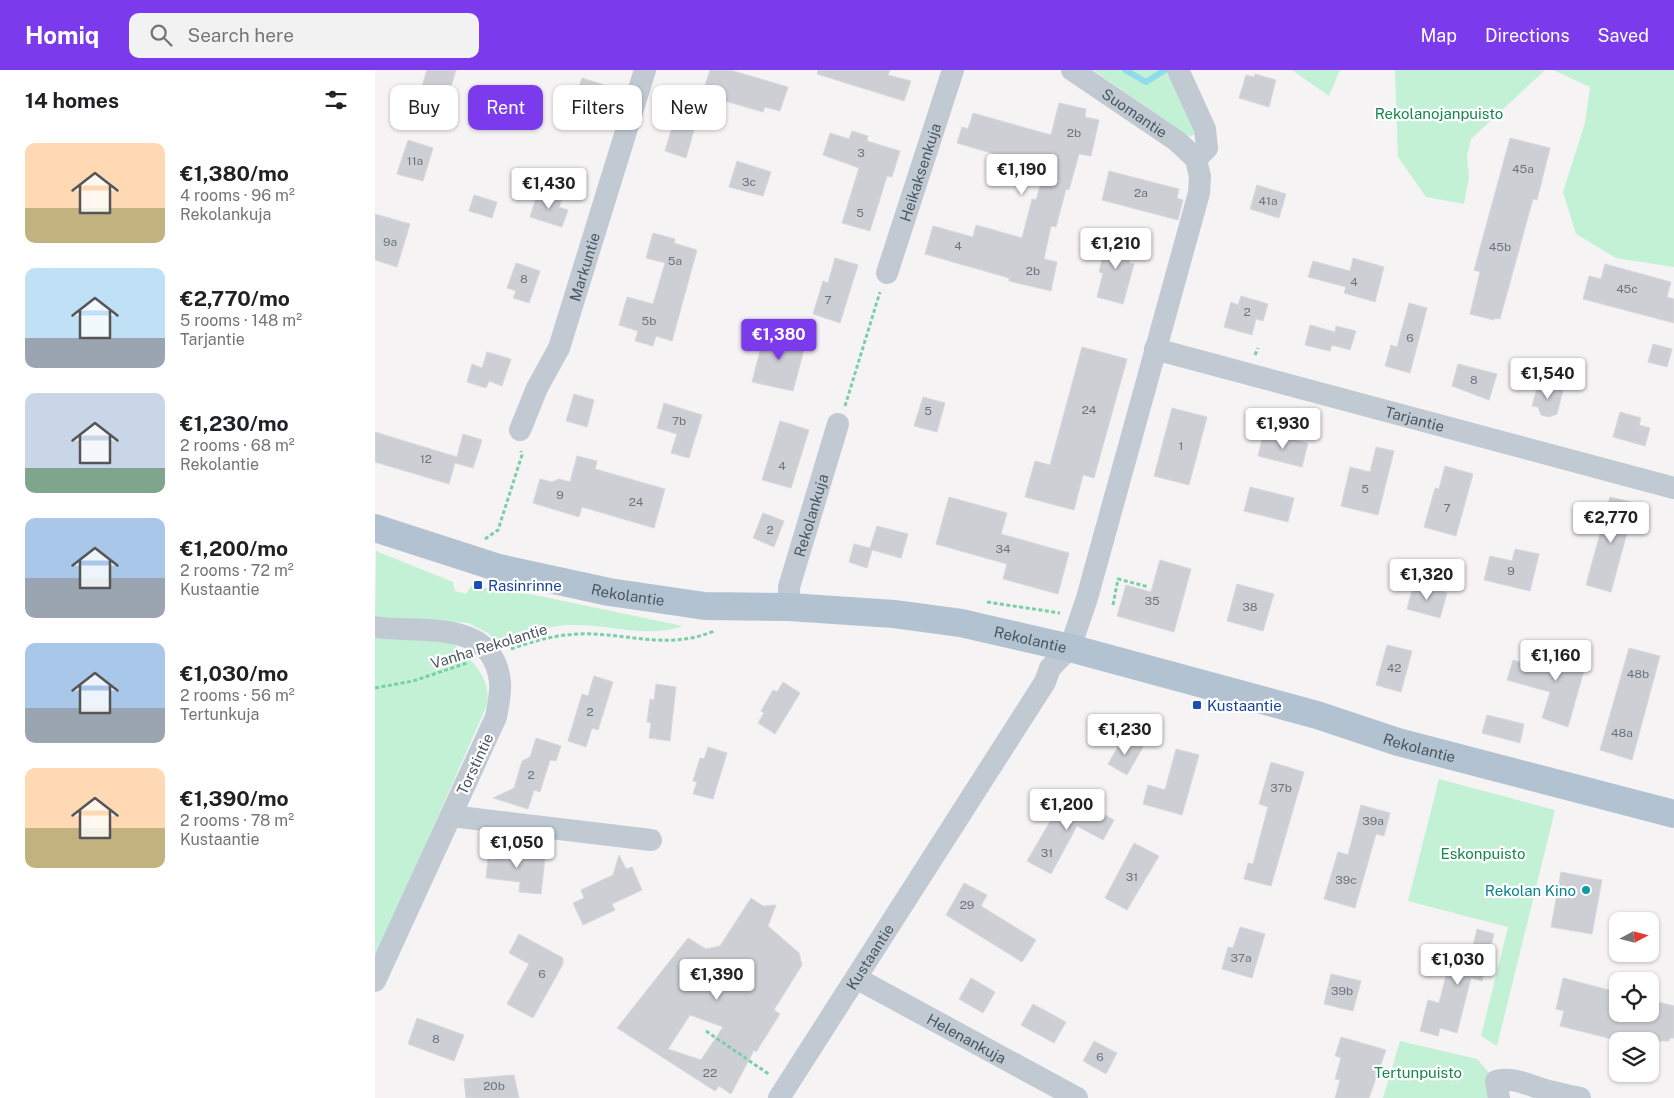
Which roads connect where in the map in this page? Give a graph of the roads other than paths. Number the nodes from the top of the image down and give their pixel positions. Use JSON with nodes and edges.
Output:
{"nodes":[{"id":1,"x":645,"y":70,"type":"edge"},
{"id":2,"x":953,"y":70,"type":"edge"},
{"id":3,"x":1071,"y":70,"type":"edge"},
{"id":4,"x":1178,"y":72,"type":"edge"},
{"id":5,"x":1197,"y":158,"type":"junction"},
{"id":6,"x":887,"y":273,"type":"road end"},
{"id":7,"x":1155,"y":349,"type":"junction"},
{"id":8,"x":838,"y":424,"type":"road end"},
{"id":9,"x":520,"y":430,"type":"road end"},
{"id":10,"x":1674,"y":488,"type":"edge"},
{"id":11,"x":375,"y":528,"type":"edge"},
{"id":12,"x":789,"y":607,"type":"junction"},
{"id":13,"x":375,"y":627,"type":"edge"},
{"id":14,"x":1070,"y":648,"type":"junction"},
{"id":15,"x":1674,"y":814,"type":"edge"},
{"id":16,"x":451,"y":816,"type":"junction"},
{"id":17,"x":651,"y":840,"type":"dead end"},
{"id":18,"x":856,"y":978,"type":"junction"},
{"id":19,"x":375,"y":981,"type":"edge"},
{"id":20,"x":783,"y":1092,"type":"edge"},
{"id":21,"x":1077,"y":1098,"type":"edge"},
{"id":22,"x":1499,"y":1098,"type":"edge"},
{"id":23,"x":1581,"y":1098,"type":"edge"}],
"edges":[{"from":1,"to":9,"type":"street","name":"Markuntie"},
{"from":2,"to":6,"type":"street","name":"Heikaksenkuja"},
{"from":3,"to":5,"type":"street","name":"Suomantie"},
{"from":4,"to":5,"type":"street","name":"Kustaantie"},
{"from":5,"to":7,"type":"street","name":"Kustaantie"},
{"from":7,"to":10,"type":"street","name":"Tarjantie"},
{"from":7,"to":14,"type":"street","name":"Kustaantie"},
{"from":8,"to":12,"type":"street","name":"Rekolankuja"},
{"from":11,"to":12,"type":"main road","name":"Rekolantie"},
{"from":12,"to":14,"type":"main road","name":"Rekolantie"},
{"from":13,"to":16,"type":"street","name":"Torstintie"},
{"from":14,"to":15,"type":"main road","name":"Rekolantie"},
{"from":14,"to":18,"type":"street","name":"Kustaantie"},
{"from":16,"to":17,"type":"street"},
{"from":16,"to":19,"type":"street","name":"Torstintie"},
{"from":18,"to":20,"type":"street","name":"Kustaantie"},
{"from":18,"to":21,"type":"street","name":"Helenankuja"},
{"from":22,"to":23,"type":"street"}]}
